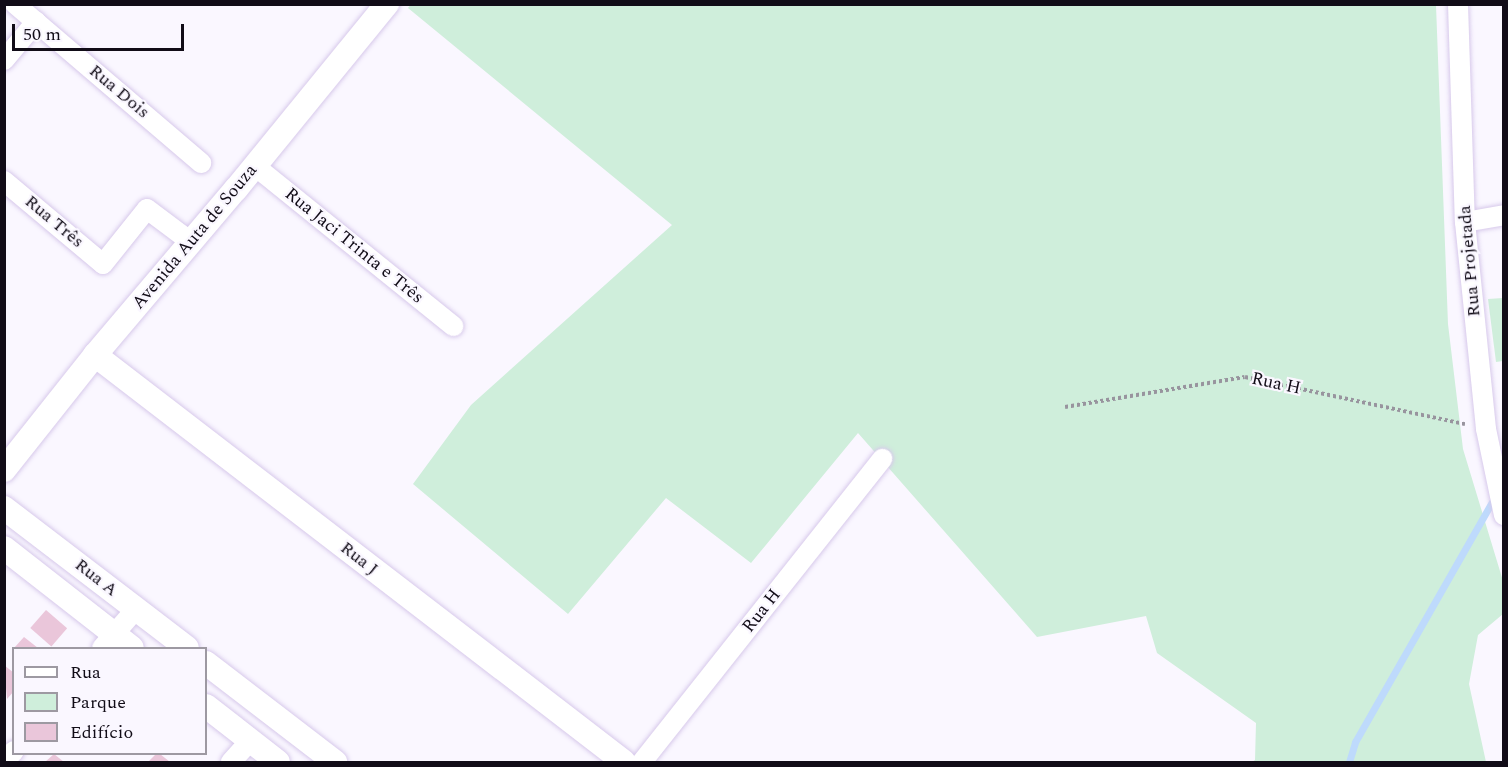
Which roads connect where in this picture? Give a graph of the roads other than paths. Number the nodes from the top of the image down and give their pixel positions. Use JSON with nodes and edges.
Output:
{"nodes":[{"id":1,"x":15,"y":4,"type":"edge"},
{"id":2,"x":387,"y":4,"type":"edge"},
{"id":3,"x":1458,"y":4,"type":"edge"},
{"id":4,"x":36,"y":22,"type":"junction"},
{"id":5,"x":4,"y":60,"type":"edge"},
{"id":6,"x":201,"y":163,"type":"dead end"},
{"id":7,"x":255,"y":166,"type":"junction"},
{"id":8,"x":4,"y":181,"type":"edge"},
{"id":9,"x":1503,"y":215,"type":"edge"},
{"id":10,"x":1465,"y":222,"type":"junction"},
{"id":11,"x":191,"y":242,"type":"junction"},
{"id":12,"x":453,"y":326,"type":"dead end"},
{"id":13,"x":95,"y":355,"type":"junction"},
{"id":14,"x":882,"y":459,"type":"dead end"},
{"id":15,"x":4,"y":470,"type":"edge"},
{"id":16,"x":4,"y":508,"type":"edge"},
{"id":17,"x":1503,"y":515,"type":"edge"},
{"id":18,"x":4,"y":548,"type":"edge"},
{"id":19,"x":135,"y":609,"type":"junction"},
{"id":20,"x":116,"y":644,"type":"edge"},
{"id":21,"x":186,"y":647,"type":"edge"},
{"id":22,"x":207,"y":664,"type":"edge"},
{"id":23,"x":207,"y":707,"type":"edge"},
{"id":24,"x":250,"y":741,"type":"junction"},
{"id":25,"x":231,"y":762,"type":"edge"},
{"id":26,"x":278,"y":762,"type":"edge"},
{"id":27,"x":335,"y":762,"type":"edge"},
{"id":28,"x":624,"y":762,"type":"edge"},
{"id":29,"x":642,"y":762,"type":"edge"}],
"edges":[{"from":1,"to":4,"type":"street","name":"Rua Dois"},
{"from":2,"to":7,"type":"street","name":"Avenida Auta de Souza"},
{"from":3,"to":10,"type":"street","name":"Rua Projetada"},
{"from":4,"to":5,"type":"street"},
{"from":4,"to":6,"type":"street","name":"Rua Dois"},
{"from":7,"to":11,"type":"street","name":"Avenida Auta de Souza"},
{"from":7,"to":12,"type":"street","name":"Rua Jaci Trinta e Três"},
{"from":8,"to":11,"type":"street","name":"Rua Três"},
{"from":9,"to":10,"type":"street"},
{"from":10,"to":17,"type":"street","name":"Rua Projetada"},
{"from":11,"to":13,"type":"street","name":"Avenida Auta de Souza"},
{"from":13,"to":15,"type":"street","name":"Avenida Auta de Souza"},
{"from":13,"to":28,"type":"street","name":"Rua J"},
{"from":14,"to":29,"type":"street","name":"Rua H"},
{"from":16,"to":19,"type":"street","name":"Rua A"},
{"from":18,"to":20,"type":"street","name":"Rua A"},
{"from":19,"to":20,"type":"street"},
{"from":19,"to":21,"type":"street","name":"Rua A"},
{"from":22,"to":27,"type":"street"},
{"from":23,"to":24,"type":"street"},
{"from":24,"to":25,"type":"street"},
{"from":24,"to":26,"type":"street"}]}
